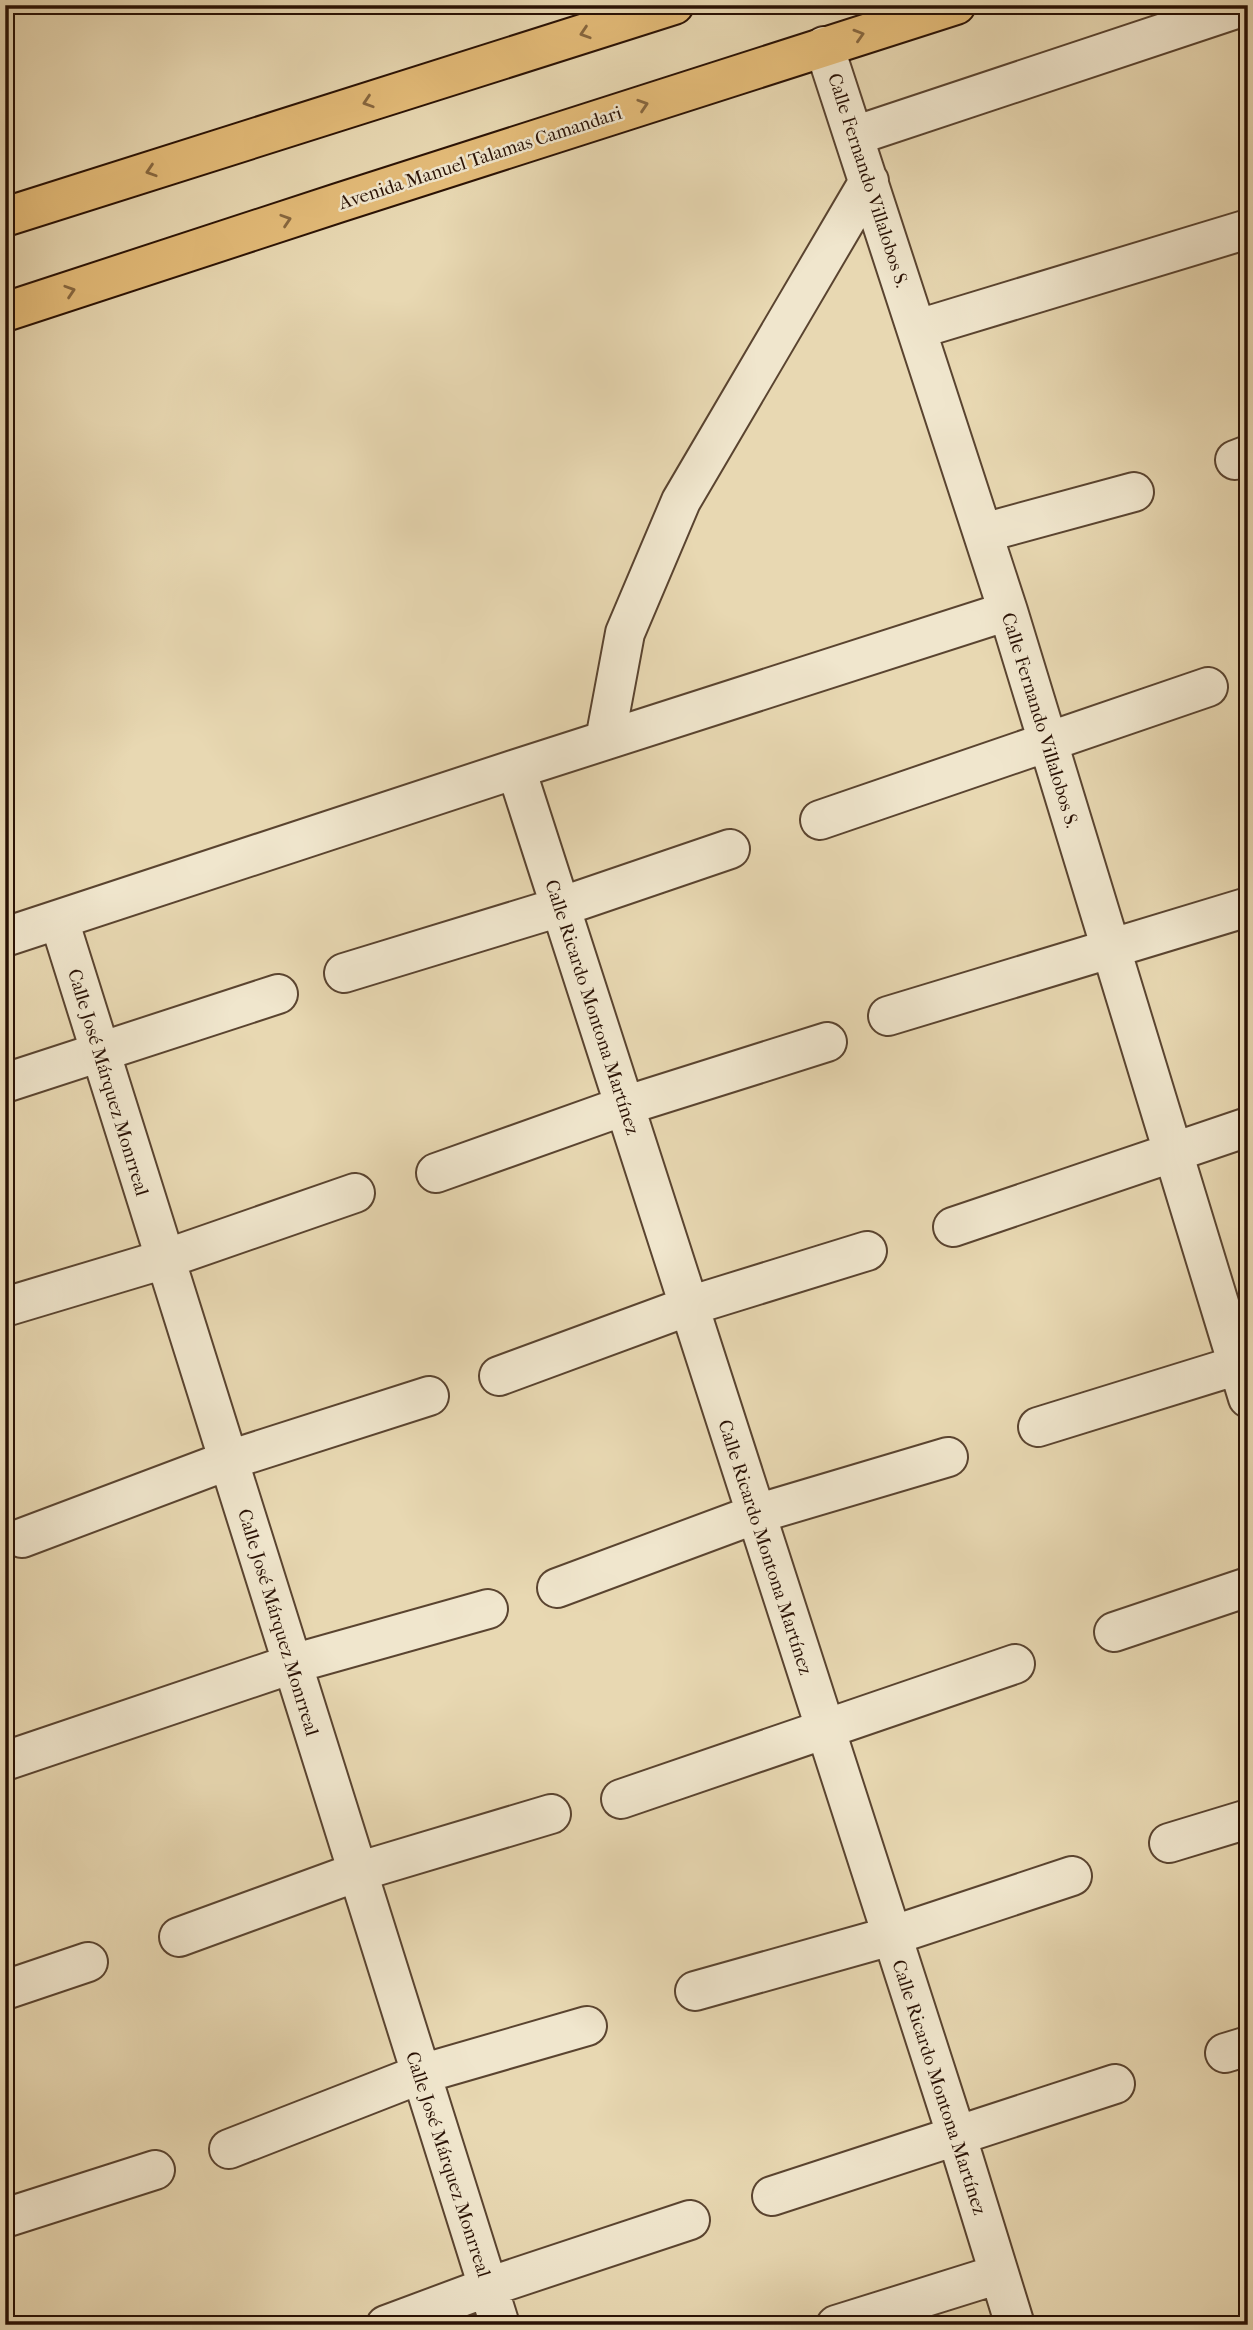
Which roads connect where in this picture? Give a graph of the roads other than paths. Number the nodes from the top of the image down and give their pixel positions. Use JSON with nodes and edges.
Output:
{"nodes":[{"id":1,"x":674,"y":5,"type":"edge"},
{"id":2,"x":956,"y":5,"type":"edge"},
{"id":3,"x":1248,"y":5,"type":"edge"},
{"id":4,"x":824,"y":46,"type":"junction"},
{"id":5,"x":854,"y":136,"type":"junction"},
{"id":6,"x":869,"y":181,"type":"junction"},
{"id":7,"x":5,"y":217,"type":"edge"},
{"id":8,"x":1248,"y":229,"type":"edge"},
{"id":9,"x":5,"y":312,"type":"edge"},
{"id":10,"x":918,"y":329,"type":"junction"},
{"id":11,"x":1134,"y":492,"type":"dead end"},
{"id":12,"x":982,"y":533,"type":"junction"},
{"id":13,"x":1008,"y":611,"type":"junction"},
{"id":14,"x":1208,"y":687,"type":"dead end"},
{"id":15,"x":605,"y":740,"type":"junction"},
{"id":16,"x":1047,"y":740,"type":"junction"},
{"id":17,"x":516,"y":769,"type":"junction"},
{"id":18,"x":820,"y":820,"type":"dead end"},
{"id":19,"x":730,"y":849,"type":"dead end"},
{"id":20,"x":1248,"y":906,"type":"edge"},
{"id":21,"x":560,"y":907,"type":"junction"},
{"id":22,"x":59,"y":920,"type":"junction"},
{"id":23,"x":5,"y":937,"type":"edge"},
{"id":24,"x":1111,"y":948,"type":"junction"},
{"id":25,"x":344,"y":973,"type":"dead end"},
{"id":26,"x":278,"y":994,"type":"dead end"},
{"id":27,"x":888,"y":1016,"type":"dead end"},
{"id":28,"x":827,"y":1042,"type":"dead end"},
{"id":29,"x":101,"y":1054,"type":"junction"},
{"id":30,"x":5,"y":1083,"type":"edge"},
{"id":31,"x":624,"y":1106,"type":"junction"},
{"id":32,"x":1248,"y":1127,"type":"edge"},
{"id":33,"x":1172,"y":1151,"type":"junction"},
{"id":34,"x":436,"y":1173,"type":"dead end"},
{"id":35,"x":355,"y":1193,"type":"dead end"},
{"id":36,"x":953,"y":1227,"type":"dead end"},
{"id":37,"x":867,"y":1251,"type":"dead end"},
{"id":38,"x":165,"y":1259,"type":"junction"},
{"id":39,"x":5,"y":1307,"type":"edge"},
{"id":40,"x":689,"y":1307,"type":"junction"},
{"id":41,"x":1244,"y":1375,"type":"edge"},
{"id":42,"x":499,"y":1376,"type":"dead end"},
{"id":43,"x":429,"y":1396,"type":"dead end"},
{"id":44,"x":1038,"y":1427,"type":"dead end"},
{"id":45,"x":948,"y":1457,"type":"dead end"},
{"id":46,"x":229,"y":1460,"type":"junction"},
{"id":47,"x":756,"y":1514,"type":"junction"},
{"id":48,"x":22,"y":1538,"type":"dead end"},
{"id":49,"x":1248,"y":1587,"type":"edge"},
{"id":50,"x":557,"y":1588,"type":"dead end"},
{"id":51,"x":488,"y":1609,"type":"dead end"},
{"id":52,"x":1114,"y":1632,"type":"dead end"},
{"id":53,"x":292,"y":1664,"type":"junction"},
{"id":54,"x":1015,"y":1664,"type":"dead end"},
{"id":55,"x":825,"y":1730,"type":"junction"},
{"id":56,"x":5,"y":1761,"type":"edge"},
{"id":57,"x":621,"y":1799,"type":"dead end"},
{"id":58,"x":551,"y":1814,"type":"dead end"},
{"id":59,"x":1248,"y":1819,"type":"edge"},
{"id":60,"x":1169,"y":1843,"type":"dead end"},
{"id":61,"x":357,"y":1871,"type":"junction"},
{"id":62,"x":1072,"y":1876,"type":"dead end"},
{"id":63,"x":891,"y":1936,"type":"junction"},
{"id":64,"x":179,"y":1937,"type":"dead end"},
{"id":65,"x":88,"y":1962,"type":"dead end"},
{"id":66,"x":5,"y":1990,"type":"edge"},
{"id":67,"x":695,"y":1991,"type":"dead end"},
{"id":68,"x":587,"y":2026,"type":"dead end"},
{"id":69,"x":421,"y":2074,"type":"junction"},
{"id":70,"x":1115,"y":2084,"type":"dead end"},
{"id":71,"x":957,"y":2137,"type":"junction"},
{"id":72,"x":229,"y":2149,"type":"dead end"},
{"id":73,"x":155,"y":2170,"type":"dead end"},
{"id":74,"x":772,"y":2196,"type":"dead end"},
{"id":75,"x":5,"y":2218,"type":"edge"},
{"id":76,"x":690,"y":2220,"type":"dead end"},
{"id":77,"x":999,"y":2274,"type":"junction"},
{"id":78,"x":488,"y":2287,"type":"junction"},
{"id":79,"x":386,"y":2325,"type":"edge"},
{"id":80,"x":500,"y":2325,"type":"edge"},
{"id":81,"x":836,"y":2325,"type":"edge"},
{"id":82,"x":1016,"y":2325,"type":"edge"}],
"edges":[{"from":1,"to":7,"type":"main road","one_way":true},
{"from":4,"to":2,"type":"main road","name":"Avenida Manuel Talamas Camandari","one_way":true},
{"from":3,"to":5,"type":"street"},
{"from":4,"to":5,"type":"street","name":"Calle Fernando Villalobos S."},
{"from":9,"to":4,"type":"main road","name":"Avenida Manuel Talamas Camandari","one_way":true},
{"from":5,"to":6,"type":"street","name":"Calle Fernando Villalobos S."},
{"from":6,"to":10,"type":"street","name":"Calle Fernando Villalobos S."},
{"from":6,"to":15,"type":"street"},
{"from":8,"to":10,"type":"street"},
{"from":10,"to":12,"type":"street","name":"Calle Fernando Villalobos S."},
{"from":11,"to":12,"type":"street"},
{"from":12,"to":13,"type":"street","name":"Calle Fernando Villalobos S."},
{"from":13,"to":15,"type":"street"},
{"from":13,"to":16,"type":"street","name":"Calle Fernando Villalobos S."},
{"from":14,"to":16,"type":"street"},
{"from":15,"to":17,"type":"street"},
{"from":16,"to":18,"type":"street"},
{"from":16,"to":24,"type":"street","name":"Calle Fernando Villalobos S."},
{"from":17,"to":21,"type":"street","name":"Calle Ricardo Montona Martínez"},
{"from":17,"to":22,"type":"street"},
{"from":19,"to":21,"type":"street"},
{"from":20,"to":24,"type":"street"},
{"from":21,"to":25,"type":"street"},
{"from":21,"to":31,"type":"street","name":"Calle Ricardo Montona Martínez"},
{"from":22,"to":23,"type":"street"},
{"from":22,"to":29,"type":"street","name":"Calle José Márquez Monrreal"},
{"from":24,"to":27,"type":"street"},
{"from":24,"to":33,"type":"street","name":"Calle Fernando Villalobos S."},
{"from":26,"to":29,"type":"street"},
{"from":28,"to":31,"type":"street"},
{"from":29,"to":30,"type":"street"},
{"from":29,"to":38,"type":"street","name":"Calle José Márquez Monrreal"},
{"from":31,"to":34,"type":"street"},
{"from":31,"to":40,"type":"street","name":"Calle Ricardo Montona Martínez"},
{"from":32,"to":33,"type":"street"},
{"from":33,"to":36,"type":"street"},
{"from":33,"to":41,"type":"street","name":"Calle Fernando Villalobos S."},
{"from":35,"to":38,"type":"street"},
{"from":37,"to":40,"type":"street"},
{"from":38,"to":39,"type":"street"},
{"from":38,"to":46,"type":"street","name":"Calle José Márquez Monrreal"},
{"from":40,"to":42,"type":"street"},
{"from":40,"to":47,"type":"street","name":"Calle Ricardo Montona Martínez"},
{"from":41,"to":44,"type":"street"},
{"from":43,"to":46,"type":"street"},
{"from":45,"to":47,"type":"street"},
{"from":46,"to":48,"type":"street"},
{"from":46,"to":53,"type":"street","name":"Calle José Márquez Monrreal"},
{"from":47,"to":50,"type":"street"},
{"from":47,"to":55,"type":"street","name":"Calle Ricardo Montona Martínez"},
{"from":49,"to":52,"type":"street"},
{"from":51,"to":53,"type":"street"},
{"from":53,"to":56,"type":"street"},
{"from":53,"to":61,"type":"street","name":"Calle José Márquez Monrreal"},
{"from":54,"to":55,"type":"street"},
{"from":55,"to":57,"type":"street"},
{"from":55,"to":63,"type":"street","name":"Calle Ricardo Montona Martínez"},
{"from":58,"to":61,"type":"street"},
{"from":59,"to":60,"type":"street"},
{"from":61,"to":64,"type":"street"},
{"from":61,"to":69,"type":"street","name":"Calle José Márquez Monrreal"},
{"from":62,"to":63,"type":"street"},
{"from":63,"to":67,"type":"street"},
{"from":63,"to":71,"type":"street","name":"Calle Ricardo Montona Martínez"},
{"from":65,"to":66,"type":"street"},
{"from":68,"to":69,"type":"street"},
{"from":69,"to":72,"type":"street"},
{"from":69,"to":78,"type":"street","name":"Calle José Márquez Monrreal"},
{"from":70,"to":71,"type":"street"},
{"from":71,"to":74,"type":"street"},
{"from":71,"to":77,"type":"street","name":"Calle Ricardo Montona Martínez"},
{"from":73,"to":75,"type":"street"},
{"from":76,"to":78,"type":"street"},
{"from":77,"to":81,"type":"street"},
{"from":77,"to":82,"type":"street","name":"Calle Ricardo Montona Martínez"},
{"from":78,"to":79,"type":"street"},
{"from":78,"to":80,"type":"street","name":"Calle José Márquez Monrreal"}]}
